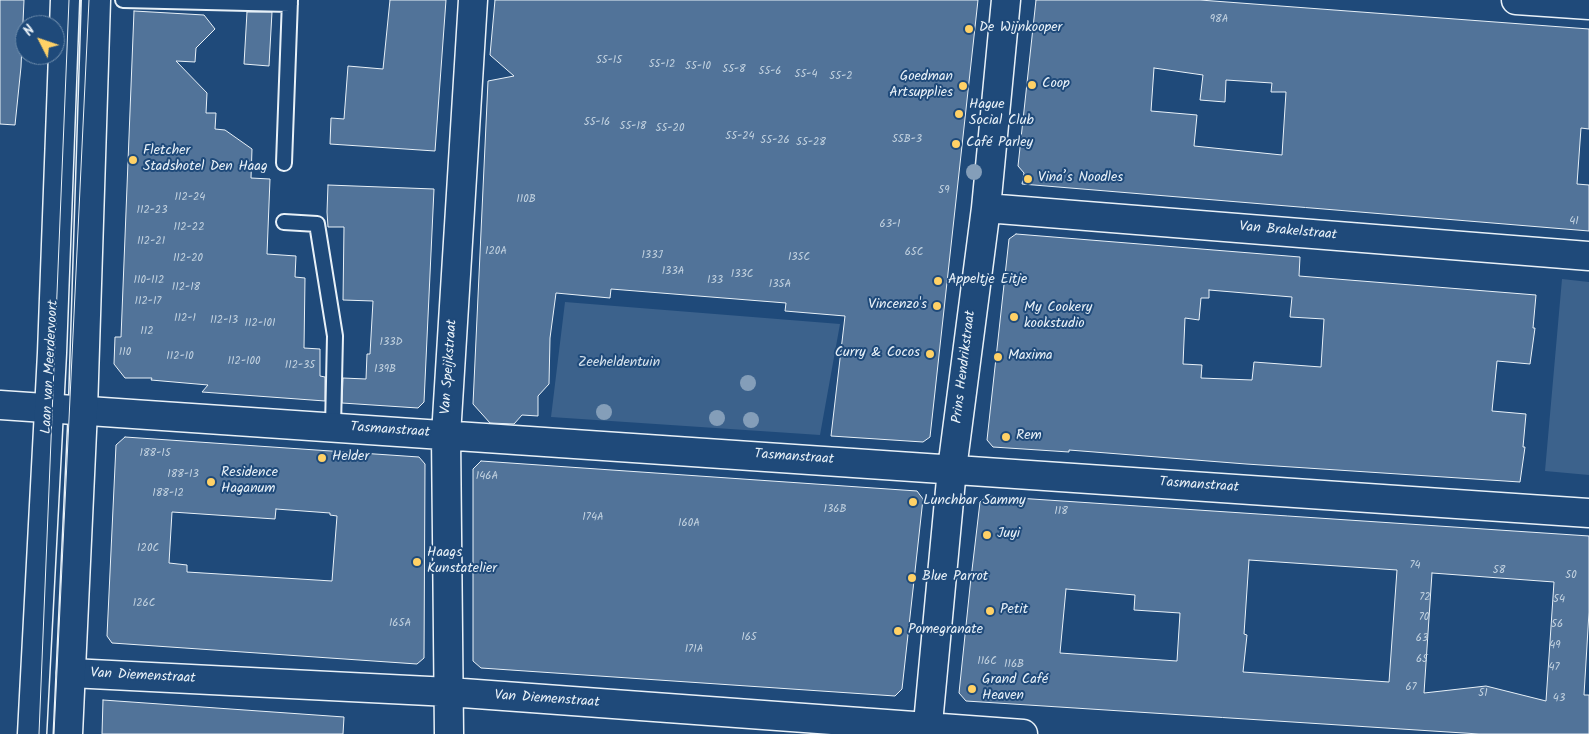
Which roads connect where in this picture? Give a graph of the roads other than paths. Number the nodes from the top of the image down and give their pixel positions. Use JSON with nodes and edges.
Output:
{"nodes":[{"id":1,"x":65,"y":0,"type":"edge"},
{"id":2,"x":96,"y":0,"type":"edge"},
{"id":3,"x":123,"y":0,"type":"edge"},
{"id":4,"x":473,"y":0,"type":"edge"},
{"id":5,"x":1006,"y":0,"type":"edge"},
{"id":6,"x":1516,"y":0,"type":"edge"},
{"id":7,"x":290,"y":2,"type":"edge"},
{"id":8,"x":1589,"y":5,"type":"edge"},
{"id":9,"x":284,"y":163,"type":"dead end"},
{"id":10,"x":986,"y":208,"type":"junction"},
{"id":11,"x":284,"y":222,"type":"dead end"},
{"id":12,"x":1589,"y":256,"type":"edge"},
{"id":13,"x":0,"y":405,"type":"edge"},
{"id":14,"x":49,"y":407,"type":"junction"},
{"id":15,"x":83,"y":410,"type":"junction"},
{"id":16,"x":333,"y":427,"type":"junction"},
{"id":17,"x":446,"y":435,"type":"junction"},
{"id":18,"x":952,"y":469,"type":"junction"},
{"id":19,"x":1589,"y":513,"type":"edge"},
{"id":20,"x":71,"y":672,"type":"junction"},
{"id":21,"x":449,"y":692,"type":"junction"},
{"id":22,"x":928,"y":731,"type":"edge"},
{"id":23,"x":32,"y":734,"type":"edge"},
{"id":24,"x":68,"y":734,"type":"edge"},
{"id":25,"x":449,"y":734,"type":"edge"},
{"id":26,"x":1023,"y":734,"type":"edge"}],
"edges":[{"from":1,"to":14,"type":"street","name":"Laan van Meerdervoort"},
{"from":2,"to":15,"type":"street"},
{"from":3,"to":7,"type":"lane"},
{"from":4,"to":17,"type":"street","name":"Van Speijkstraat"},
{"from":5,"to":10,"type":"street","name":"Prins Hendrikstraat"},
{"from":6,"to":8,"type":"street"},
{"from":7,"to":9,"type":"lane"},
{"from":10,"to":12,"type":"street","name":"Van Brakelstraat"},
{"from":10,"to":18,"type":"street","name":"Prins Hendrikstraat"},
{"from":11,"to":16,"type":"lane"},
{"from":13,"to":14,"type":"street","name":"Tasmanstraat"},
{"from":14,"to":15,"type":"street","name":"Tasmanstraat"},
{"from":14,"to":23,"type":"street","name":"Laan van Meerdervoort"},
{"from":15,"to":16,"type":"street","name":"Tasmanstraat"},
{"from":15,"to":20,"type":"street"},
{"from":16,"to":17,"type":"street","name":"Tasmanstraat"},
{"from":17,"to":18,"type":"street","name":"Tasmanstraat"},
{"from":17,"to":21,"type":"street","name":"Van Speijkstraat"},
{"from":18,"to":19,"type":"street","name":"Tasmanstraat"},
{"from":18,"to":22,"type":"street","name":"Prins Hendrikstraat"},
{"from":20,"to":21,"type":"street","name":"Van Diemenstraat"},
{"from":20,"to":24,"type":"street"},
{"from":21,"to":22,"type":"street","name":"Van Diemenstraat"},
{"from":21,"to":25,"type":"street","name":"Van Speijkstraat"},
{"from":22,"to":26,"type":"street","name":"Van Diemenstraat"}]}
